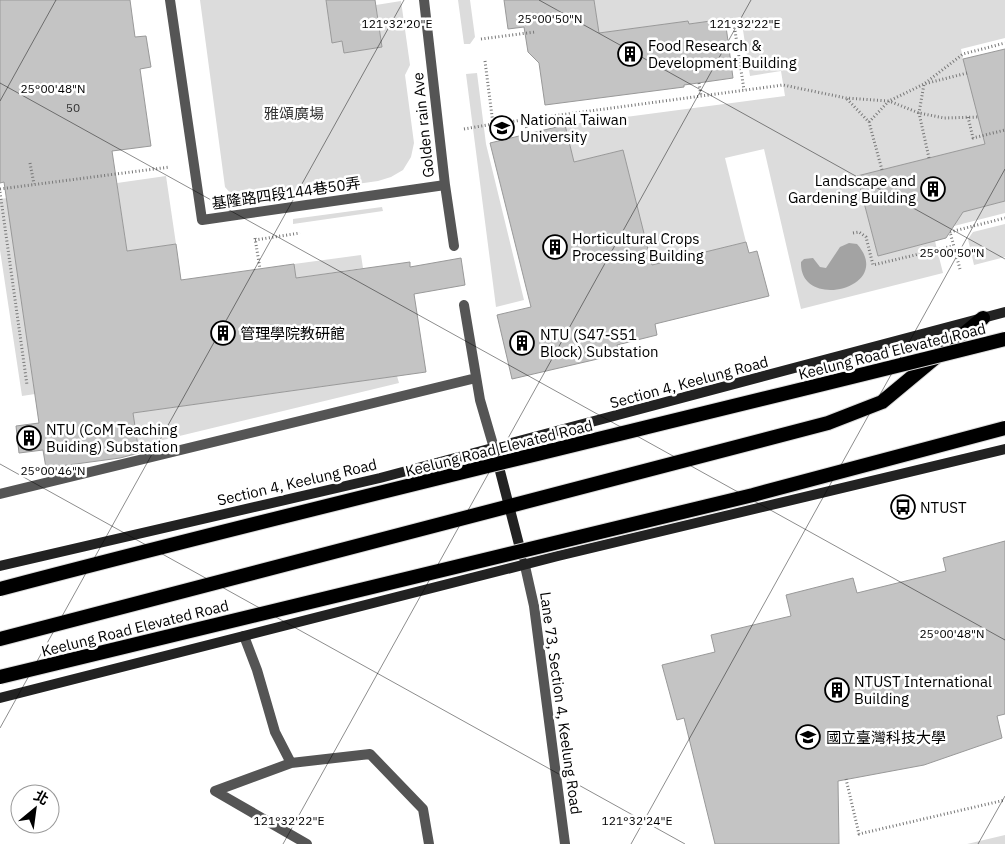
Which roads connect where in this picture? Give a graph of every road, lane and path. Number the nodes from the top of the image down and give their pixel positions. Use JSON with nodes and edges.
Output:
{"nodes":[{"id":1,"x":170,"y":0,"type":"edge"},
{"id":2,"x":424,"y":0,"type":"edge"},
{"id":3,"x":734,"y":24,"type":"dead end"},
{"id":4,"x":535,"y":32,"type":"dead end"},
{"id":5,"x":482,"y":39,"type":"dead end"},
{"id":6,"x":1005,"y":43,"type":"edge"},
{"id":7,"x":737,"y":46,"type":"junction"},
{"id":8,"x":729,"y":47,"type":"dead end"},
{"id":9,"x":484,"y":60,"type":"dead end"},
{"id":10,"x":967,"y":73,"type":"dead end"},
{"id":11,"x":699,"y":82,"type":"dead end"},
{"id":12,"x":924,"y":84,"type":"junction"},
{"id":13,"x":744,"y":90,"type":"junction"},
{"id":14,"x":701,"y":96,"type":"junction"},
{"id":15,"x":846,"y":98,"type":"junction"},
{"id":16,"x":889,"y":101,"type":"junction"},
{"id":17,"x":919,"y":113,"type":"junction"},
{"id":18,"x":968,"y":117,"type":"junction"},
{"id":19,"x":978,"y":117,"type":"dead end"},
{"id":20,"x":525,"y":120,"type":"junction"},
{"id":21,"x":869,"y":122,"type":"junction"},
{"id":22,"x":493,"y":124,"type":"junction"},
{"id":23,"x":464,"y":129,"type":"dead end"},
{"id":24,"x":1005,"y":130,"type":"edge"},
{"id":25,"x":528,"y":134,"type":"dead end"},
{"id":26,"x":929,"y":158,"type":"dead end"},
{"id":27,"x":30,"y":163,"type":"dead end"},
{"id":28,"x":193,"y":164,"type":"junction"},
{"id":29,"x":882,"y":170,"type":"dead end"},
{"id":30,"x":34,"y":184,"type":"junction"},
{"id":31,"x":444,"y":185,"type":"junction"},
{"id":32,"x":0,"y":190,"type":"edge"},
{"id":33,"x":251,"y":213,"type":"junction"},
{"id":34,"x":1005,"y":218,"type":"edge"},
{"id":35,"x":853,"y":233,"type":"dead end"},
{"id":36,"x":454,"y":246,"type":"dead end"},
{"id":37,"x":953,"y":246,"type":"junction"},
{"id":38,"x":260,"y":269,"type":"dead end"},
{"id":39,"x":960,"y":269,"type":"dead end"},
{"id":40,"x":464,"y":305,"type":"dead end"},
{"id":41,"x":1005,"y":312,"type":"edge"},
{"id":42,"x":983,"y":318,"type":"junction"},
{"id":43,"x":1005,"y":339,"type":"edge"},
{"id":44,"x":476,"y":378,"type":"junction"},
{"id":45,"x":27,"y":386,"type":"dead end"},
{"id":46,"x":1005,"y":428,"type":"edge"},
{"id":47,"x":494,"y":448,"type":"junction"},
{"id":48,"x":1005,"y":449,"type":"edge"},
{"id":49,"x":0,"y":494,"type":"edge"},
{"id":50,"x":509,"y":506,"type":"junction"},
{"id":51,"x":0,"y":566,"type":"edge"},
{"id":52,"x":525,"y":566,"type":"junction"},
{"id":53,"x":0,"y":589,"type":"edge"},
{"id":54,"x":244,"y":636,"type":"junction"},
{"id":55,"x":0,"y":639,"type":"edge"},
{"id":56,"x":0,"y":677,"type":"edge"},
{"id":57,"x":0,"y":698,"type":"edge"},
{"id":58,"x":291,"y":763,"type":"junction"},
{"id":59,"x":846,"y":779,"type":"dead end"},
{"id":60,"x":1005,"y":800,"type":"edge"},
{"id":61,"x":307,"y":844,"type":"edge"},
{"id":62,"x":429,"y":844,"type":"edge"},
{"id":63,"x":566,"y":844,"type":"edge"}],
"edges":[{"from":1,"to":28,"type":"street","name":"基隆路四段144巷50弄"},
{"from":2,"to":31,"type":"street","name":"Golden rain Ave"},
{"from":3,"to":7,"type":"path"},
{"from":4,"to":5,"type":"path"},
{"from":6,"to":12,"type":"path"},
{"from":7,"to":8,"type":"path"},
{"from":7,"to":13,"type":"path"},
{"from":9,"to":22,"type":"path"},
{"from":10,"to":12,"type":"path"},
{"from":11,"to":14,"type":"path"},
{"from":12,"to":16,"type":"path"},
{"from":12,"to":17,"type":"path"},
{"from":13,"to":14,"type":"path"},
{"from":13,"to":15,"type":"path"},
{"from":14,"to":20,"type":"path"},
{"from":15,"to":16,"type":"path"},
{"from":15,"to":21,"type":"path"},
{"from":16,"to":17,"type":"path"},
{"from":16,"to":21,"type":"path"},
{"from":17,"to":18,"type":"path"},
{"from":17,"to":26,"type":"path"},
{"from":18,"to":19,"type":"path"},
{"from":18,"to":24,"type":"path"},
{"from":20,"to":22,"type":"path"},
{"from":20,"to":25,"type":"path"},
{"from":21,"to":29,"type":"path"},
{"from":22,"to":23,"type":"path"},
{"from":27,"to":30,"type":"path"},
{"from":28,"to":30,"type":"path"},
{"from":28,"to":33,"type":"street","name":"基隆路四段144巷50弄"},
{"from":30,"to":32,"type":"path"},
{"from":31,"to":33,"type":"street","name":"基隆路四段144巷50弄"},
{"from":31,"to":36,"type":"street","name":"Golden rain Ave"},
{"from":32,"to":45,"type":"path"},
{"from":33,"to":38,"type":"path"},
{"from":34,"to":37,"type":"path"},
{"from":35,"to":37,"type":"path"},
{"from":37,"to":39,"type":"path"},
{"from":40,"to":44,"type":"street"},
{"from":41,"to":42,"type":"main road","name":"Section 4, Keelung Road"},
{"from":42,"to":47,"type":"main road","name":"Section 4, Keelung Road"},
{"from":42,"to":50,"type":"highway"},
{"from":43,"to":53,"type":"highway","name":"Keelung Road Elevated Road","bridge":true},
{"from":44,"to":47,"type":"street"},
{"from":44,"to":49,"type":"street"},
{"from":46,"to":56,"type":"highway","name":"Keelung Road Elevated Road","bridge":true},
{"from":47,"to":50,"type":"main road"},
{"from":47,"to":51,"type":"main road","name":"Section 4, Keelung Road"},
{"from":48,"to":52,"type":"main road"},
{"from":50,"to":52,"type":"main road"},
{"from":50,"to":55,"type":"highway"},
{"from":52,"to":54,"type":"main road"},
{"from":52,"to":63,"type":"street","name":"Lane 73, Section 4, Keelung Road"},
{"from":54,"to":57,"type":"main road"},
{"from":54,"to":58,"type":"street"},
{"from":58,"to":61,"type":"street"},
{"from":58,"to":62,"type":"street"},
{"from":59,"to":60,"type":"path"}]}
